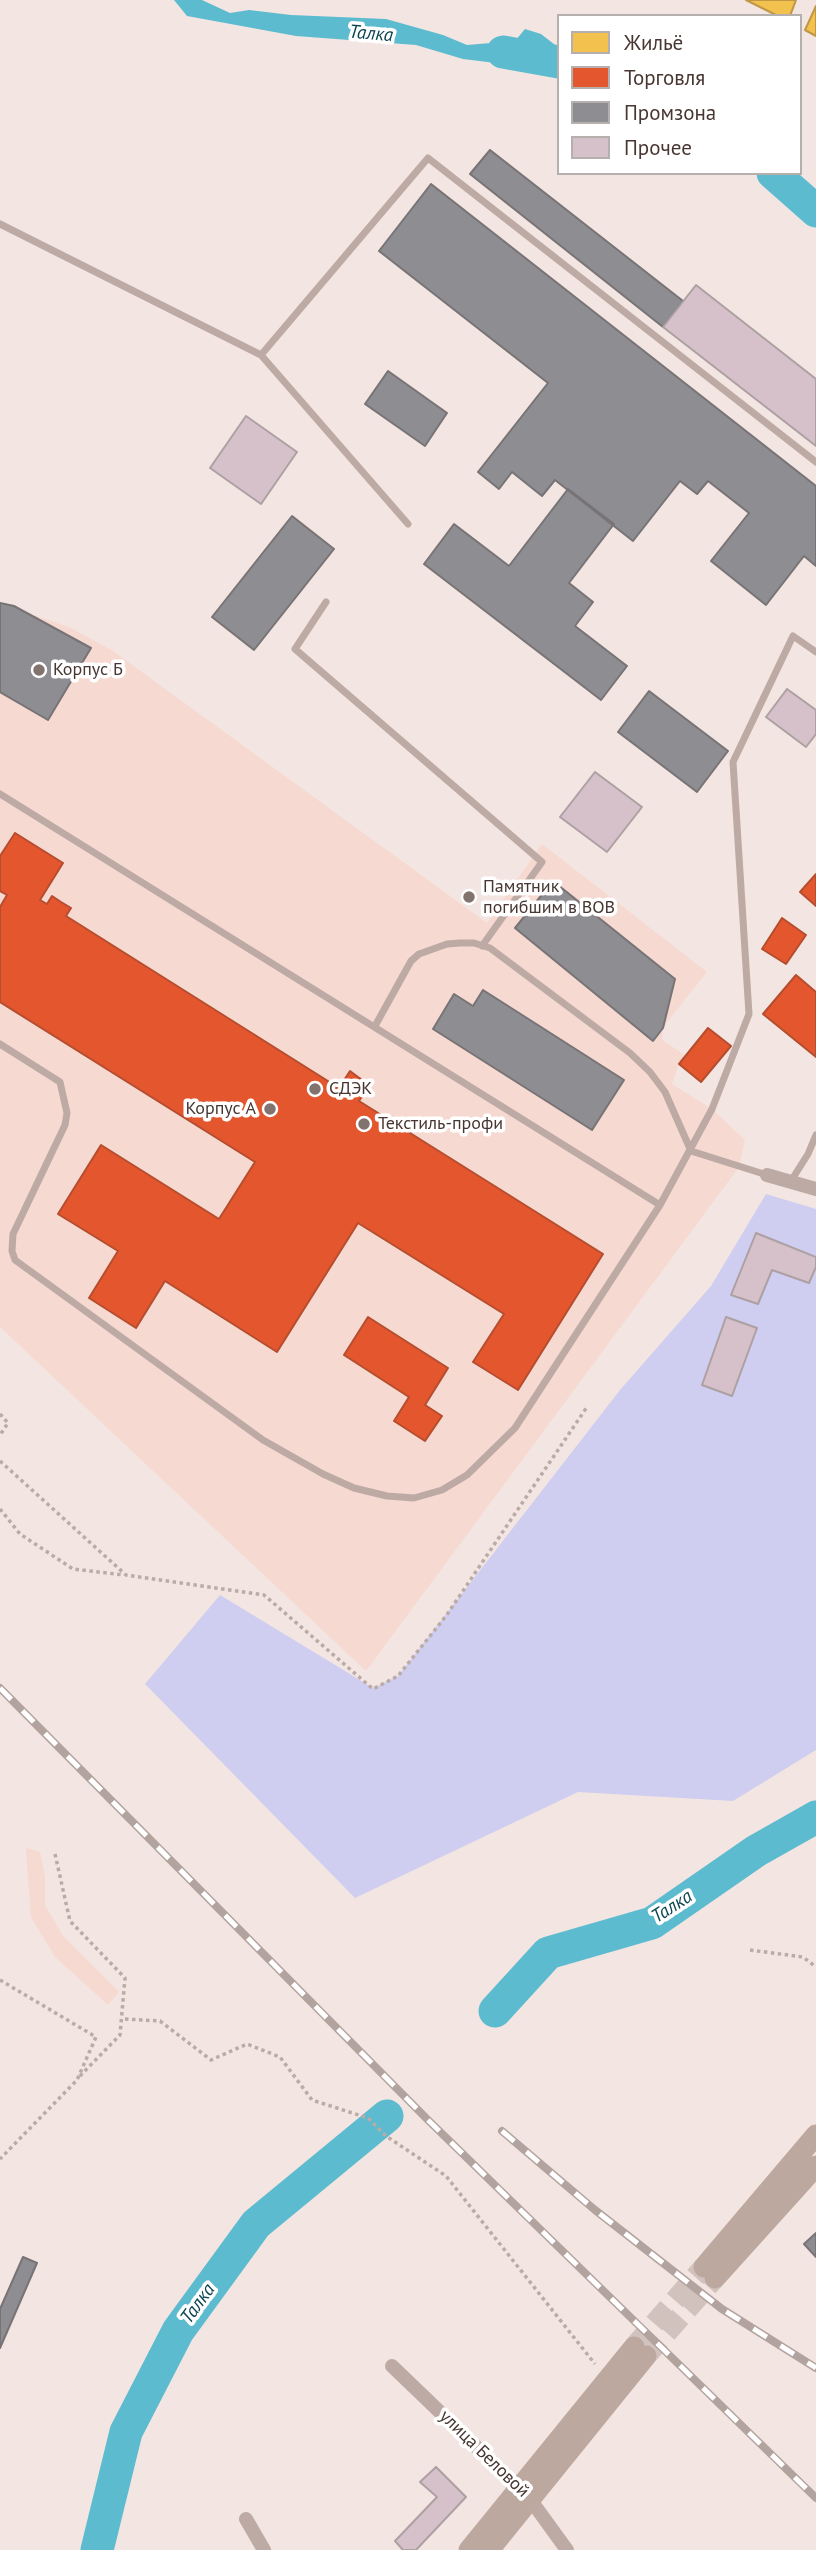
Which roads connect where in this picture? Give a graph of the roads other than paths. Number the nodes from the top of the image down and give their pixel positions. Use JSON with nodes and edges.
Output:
{"nodes":[{"id":1,"x":0,"y":224,"type":"edge"},
{"id":2,"x":261,"y":355,"type":"junction"},
{"id":3,"x":816,"y":462,"type":"edge"},
{"id":4,"x":408,"y":524,"type":"dead end"},
{"id":5,"x":326,"y":602,"type":"dead end"},
{"id":6,"x":816,"y":652,"type":"edge"},
{"id":7,"x":0,"y":794,"type":"edge"},
{"id":8,"x":482,"y":946,"type":"junction"},
{"id":9,"x":375,"y":1026,"type":"junction"},
{"id":10,"x":0,"y":1044,"type":"edge"},
{"id":11,"x":816,"y":1135,"type":"edge"},
{"id":12,"x":691,"y":1151,"type":"junction"},
{"id":13,"x":812,"y":1152,"type":"edge"},
{"id":14,"x":767,"y":1175,"type":"joint"},
{"id":15,"x":791,"y":1182,"type":"junction"},
{"id":16,"x":816,"y":1189,"type":"edge"},
{"id":17,"x":660,"y":1205,"type":"junction"},
{"id":18,"x":816,"y":2135,"type":"edge"},
{"id":19,"x":805,"y":2168,"type":"edge"},
{"id":20,"x":710,"y":2272,"type":"tunnel mouth"},
{"id":21,"x":640,"y":2351,"type":"tunnel mouth"},
{"id":22,"x":392,"y":2366,"type":"dead end"},
{"id":23,"x":525,"y":2493,"type":"junction"},
{"id":24,"x":246,"y":2519,"type":"dead end"},
{"id":25,"x":264,"y":2550,"type":"edge"},
{"id":26,"x":469,"y":2550,"type":"edge"},
{"id":27,"x":489,"y":2550,"type":"edge"},
{"id":28,"x":567,"y":2550,"type":"edge"}],
"edges":[{"from":1,"to":2,"type":"lane"},
{"from":2,"to":3,"type":"lane"},
{"from":2,"to":4,"type":"lane"},
{"from":5,"to":8,"type":"lane"},
{"from":6,"to":12,"type":"lane"},
{"from":7,"to":9,"type":"lane"},
{"from":8,"to":9,"type":"lane"},
{"from":8,"to":12,"type":"lane"},
{"from":9,"to":17,"type":"lane"},
{"from":10,"to":17,"type":"lane"},
{"from":11,"to":13,"type":"lane"},
{"from":12,"to":14,"type":"lane"},
{"from":12,"to":17,"type":"lane"},
{"from":13,"to":15,"type":"lane"},
{"from":14,"to":15,"type":"street"},
{"from":15,"to":16,"type":"street"},
{"from":18,"to":19,"type":"main road"},
{"from":19,"to":20,"type":"main road"},
{"from":21,"to":23,"type":"main road"},
{"from":22,"to":23,"type":"street","name":"улица Беловой"},
{"from":23,"to":26,"type":"main road"},
{"from":23,"to":27,"type":"main road"},
{"from":23,"to":28,"type":"street","name":"улица Беловой"},
{"from":24,"to":25,"type":"street"}]}
